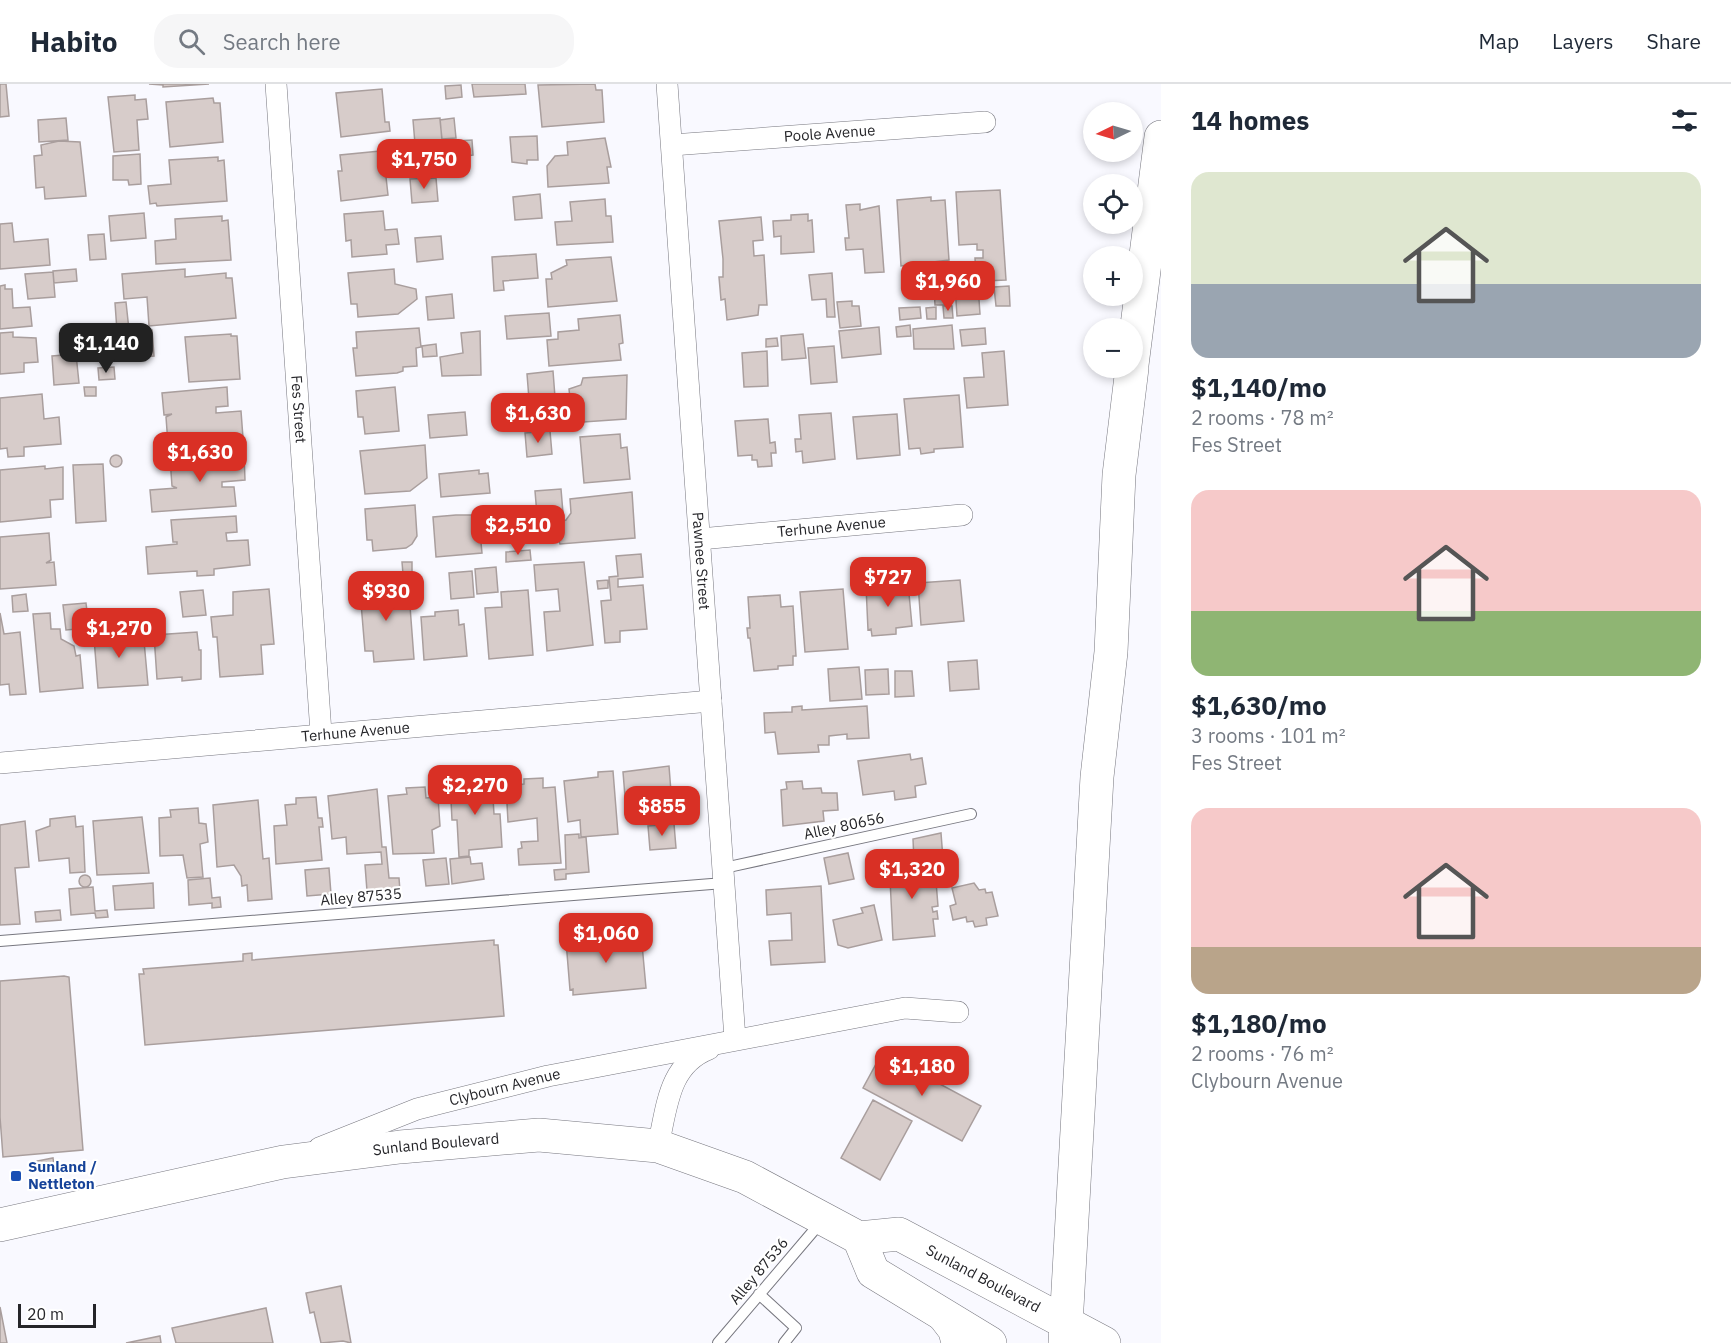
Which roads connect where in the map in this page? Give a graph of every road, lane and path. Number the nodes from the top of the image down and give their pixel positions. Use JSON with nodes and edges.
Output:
{"nodes":[{"id":1,"x":276,"y":84,"type":"edge"},
{"id":2,"x":667,"y":84,"type":"edge"},
{"id":3,"x":985,"y":122,"type":"dead end"},
{"id":4,"x":1161,"y":137,"type":"edge"},
{"id":5,"x":672,"y":145,"type":"junction"},
{"id":6,"x":1138,"y":318,"type":"edge"},
{"id":7,"x":1131,"y":378,"type":"edge"},
{"id":8,"x":962,"y":515,"type":"dead end"},
{"id":9,"x":700,"y":539,"type":"junction"},
{"id":10,"x":711,"y":701,"type":"junction"},
{"id":11,"x":321,"y":733,"type":"junction"},
{"id":12,"x":0,"y":763,"type":"edge"},
{"id":13,"x":970,"y":814,"type":"dead end"},
{"id":14,"x":724,"y":875,"type":"junction"},
{"id":15,"x":0,"y":941,"type":"edge"},
{"id":16,"x":958,"y":1012,"type":"dead end"},
{"id":17,"x":735,"y":1039,"type":"junction"},
{"id":18,"x":658,"y":1146,"type":"junction"},
{"id":19,"x":283,"y":1162,"type":"junction"},
{"id":20,"x":823,"y":1219,"type":"junction"},
{"id":21,"x":0,"y":1225,"type":"edge"},
{"id":22,"x":859,"y":1238,"type":"junction"},
{"id":23,"x":759,"y":1294,"type":"junction"},
{"id":24,"x":932,"y":1310,"type":"junction"},
{"id":25,"x":1065,"y":1332,"type":"edge"},
{"id":26,"x":718,"y":1343,"type":"edge"},
{"id":27,"x":784,"y":1343,"type":"edge"},
{"id":28,"x":952,"y":1343,"type":"edge"},
{"id":29,"x":990,"y":1343,"type":"edge"},
{"id":30,"x":1104,"y":1343,"type":"edge"}],
"edges":[{"from":1,"to":11,"type":"street","name":"Fes Street"},
{"from":2,"to":5,"type":"street","name":"Pawnee Street"},
{"from":3,"to":5,"type":"street","name":"Poole Avenue"},
{"from":4,"to":6,"type":"main road"},
{"from":5,"to":9,"type":"street","name":"Pawnee Street"},
{"from":7,"to":25,"type":"main road"},
{"from":8,"to":9,"type":"street","name":"Terhune Avenue"},
{"from":9,"to":10,"type":"street","name":"Pawnee Street"},
{"from":10,"to":11,"type":"street","name":"Terhune Avenue"},
{"from":10,"to":14,"type":"street","name":"Pawnee Street"},
{"from":11,"to":12,"type":"street","name":"Terhune Avenue"},
{"from":13,"to":14,"type":"lane","name":"Alley 80656"},
{"from":14,"to":15,"type":"lane","name":"Alley 87535"},
{"from":14,"to":17,"type":"street","name":"Pawnee Street"},
{"from":16,"to":17,"type":"street","name":"Clybourn Avenue"},
{"from":17,"to":18,"type":"street","name":"Clybourn Avenue"},
{"from":17,"to":19,"type":"street","name":"Clybourn Avenue"},
{"from":18,"to":19,"type":"main road","name":"Sunland Boulevard"},
{"from":18,"to":20,"type":"main road","name":"Sunland Boulevard"},
{"from":19,"to":21,"type":"main road","name":"Sunland Boulevard"},
{"from":20,"to":22,"type":"main road","name":"Sunland Boulevard"},
{"from":20,"to":23,"type":"lane","name":"Alley 87536"},
{"from":22,"to":24,"type":"main road"},
{"from":22,"to":25,"type":"main road","name":"Sunland Boulevard"},
{"from":23,"to":26,"type":"lane","name":"Alley 87536"},
{"from":23,"to":27,"type":"lane"},
{"from":24,"to":28,"type":"street"},
{"from":24,"to":29,"type":"main road"},
{"from":25,"to":30,"type":"main road","name":"Sunland Boulevard"}]}
